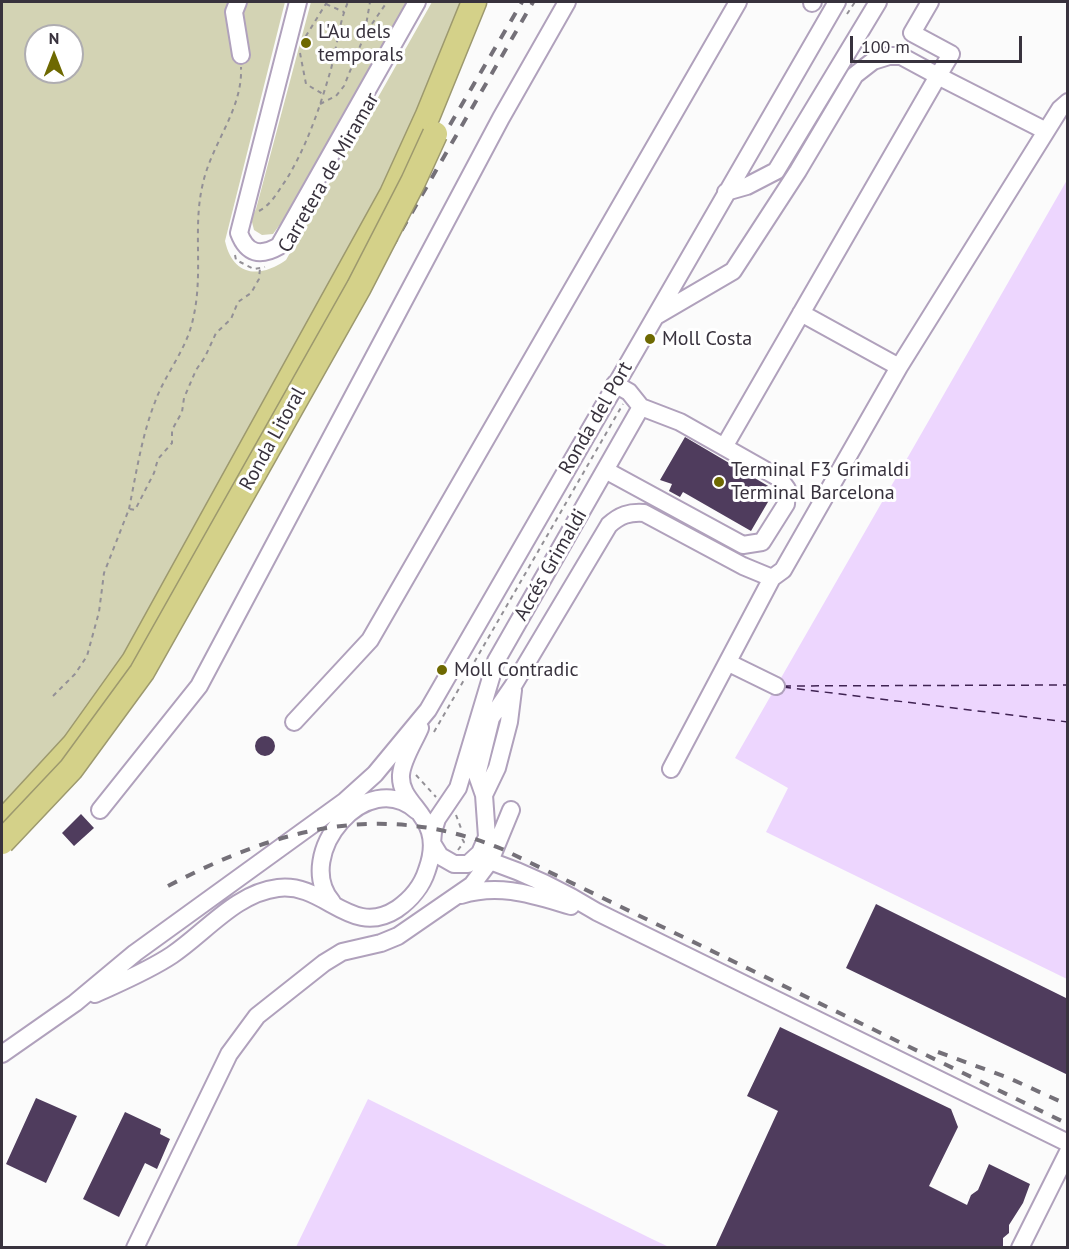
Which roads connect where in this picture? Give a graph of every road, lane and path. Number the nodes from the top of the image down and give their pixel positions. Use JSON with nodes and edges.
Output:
{"nodes":[{"id":1,"x":238,"y":2,"type":"edge"},
{"id":2,"x":298,"y":2,"type":"edge"},
{"id":3,"x":348,"y":2,"type":"edge"},
{"id":4,"x":369,"y":2,"type":"edge"},
{"id":5,"x":387,"y":2,"type":"edge"},
{"id":6,"x":417,"y":2,"type":"edge"},
{"id":7,"x":474,"y":2,"type":"edge"},
{"id":8,"x":488,"y":2,"type":"edge"},
{"id":9,"x":567,"y":2,"type":"edge"},
{"id":10,"x":738,"y":2,"type":"edge"},
{"id":11,"x":837,"y":2,"type":"edge"},
{"id":12,"x":878,"y":2,"type":"edge"},
{"id":13,"x":930,"y":2,"type":"edge"},
{"id":14,"x":327,"y":3,"type":"edge"},
{"id":15,"x":344,"y":12,"type":"junction"},
{"id":16,"x":365,"y":34,"type":"junction"},
{"id":17,"x":306,"y":35,"type":"dead end"},
{"id":18,"x":300,"y":52,"type":"dead end"},
{"id":19,"x":241,"y":55,"type":"joint"},
{"id":20,"x":938,"y":76,"type":"junction"},
{"id":21,"x":323,"y":94,"type":"junction"},
{"id":22,"x":1068,"y":102,"type":"edge"},
{"id":23,"x":320,"y":104,"type":"junction"},
{"id":24,"x":435,"y":117,"type":"junction"},
{"id":25,"x":1046,"y":131,"type":"junction"},
{"id":26,"x":726,"y":192,"type":"junction"},
{"id":27,"x":254,"y":211,"type":"dead end"},
{"id":28,"x":234,"y":252,"type":"dead end"},
{"id":29,"x":271,"y":266,"type":"dead end"},
{"id":30,"x":260,"y":268,"type":"junction"},
{"id":31,"x":801,"y":313,"type":"junction"},
{"id":32,"x":655,"y":316,"type":"junction"},
{"id":33,"x":899,"y":367,"type":"junction"},
{"id":34,"x":615,"y":384,"type":"junction"},
{"id":35,"x":625,"y":399,"type":"dead end"},
{"id":36,"x":641,"y":407,"type":"junction"},
{"id":37,"x":724,"y":447,"type":"junction"},
{"id":38,"x":607,"y":471,"type":"junction"},
{"id":39,"x":129,"y":509,"type":"junction"},
{"id":40,"x":772,"y":578,"type":"junction"},
{"id":41,"x":729,"y":663,"type":"junction"},
{"id":42,"x":776,"y":686,"type":"dead end"},
{"id":43,"x":53,"y":696,"type":"dead end"},
{"id":44,"x":448,"y":707,"type":"dead end"},
{"id":45,"x":428,"y":710,"type":"junction"},
{"id":46,"x":294,"y":722,"type":"dead end"},
{"id":47,"x":396,"y":748,"type":"junction"},
{"id":48,"x":671,"y":769,"type":"dead end"},
{"id":49,"x":415,"y":773,"type":"dead end"},
{"id":50,"x":438,"y":799,"type":"dead end"},
{"id":51,"x":355,"y":808,"type":"junction"},
{"id":52,"x":100,"y":810,"type":"dead end"},
{"id":53,"x":454,"y":810,"type":"dead end"},
{"id":54,"x":511,"y":810,"type":"dead end"},
{"id":55,"x":424,"y":818,"type":"junction"},
{"id":56,"x":2,"y":823,"type":"edge"},
{"id":57,"x":337,"y":827,"type":"junction"},
{"id":58,"x":462,"y":831,"type":"dead end"},
{"id":59,"x":461,"y":837,"type":"dead end"},
{"id":60,"x":2,"y":842,"type":"edge"},
{"id":61,"x":432,"y":843,"type":"junction"},
{"id":62,"x":457,"y":852,"type":"dead end"},
{"id":63,"x":490,"y":861,"type":"junction"},
{"id":64,"x":455,"y":897,"type":"junction"},
{"id":65,"x":336,"y":907,"type":"junction"},
{"id":66,"x":597,"y":912,"type":"junction"},
{"id":67,"x":364,"y":918,"type":"junction"},
{"id":68,"x":177,"y":923,"type":"junction"},
{"id":69,"x":358,"y":946,"type":"junction"},
{"id":70,"x":75,"y":1003,"type":"junction"},
{"id":71,"x":2,"y":1054,"type":"edge"},
{"id":72,"x":1068,"y":1143,"type":"edge"},
{"id":73,"x":1068,"y":1152,"type":"edge"},
{"id":74,"x":135,"y":1248,"type":"edge"},
{"id":75,"x":1020,"y":1248,"type":"edge"}],
"edges":[{"from":1,"to":19,"type":"street"},
{"from":2,"to":6,"type":"street","name":"Carretera de Miramar"},
{"from":3,"to":15,"type":"path"},
{"from":4,"to":16,"type":"path"},
{"from":5,"to":16,"type":"path"},
{"from":7,"to":24,"type":"highway","name":"Ronda Litoral"},
{"from":8,"to":24,"type":"highway","name":"Ronda Litoral"},
{"from":9,"to":52,"type":"street"},
{"from":10,"to":46,"type":"street"},
{"from":11,"to":26,"type":"street","name":"Ronda del Port"},
{"from":12,"to":26,"type":"street"},
{"from":13,"to":20,"type":"street"},
{"from":14,"to":15,"type":"path"},
{"from":14,"to":17,"type":"path"},
{"from":15,"to":21,"type":"path"},
{"from":16,"to":23,"type":"path"},
{"from":18,"to":21,"type":"path"},
{"from":19,"to":39,"type":"path"},
{"from":20,"to":25,"type":"street"},
{"from":20,"to":31,"type":"street"},
{"from":20,"to":32,"type":"street"},
{"from":21,"to":23,"type":"path"},
{"from":22,"to":25,"type":"street"},
{"from":23,"to":27,"type":"path"},
{"from":24,"to":56,"type":"highway","name":"Ronda Litoral"},
{"from":24,"to":60,"type":"highway","name":"Ronda Litoral","bridge":true},
{"from":25,"to":33,"type":"street"},
{"from":26,"to":32,"type":"street","name":"Ronda del Port"},
{"from":28,"to":30,"type":"path","name":"Carretera de Miramar"},
{"from":29,"to":30,"type":"path","name":"Carretera de Miramar"},
{"from":30,"to":39,"type":"path"},
{"from":31,"to":33,"type":"street"},
{"from":31,"to":37,"type":"street"},
{"from":32,"to":34,"type":"street","name":"Ronda del Port"},
{"from":33,"to":40,"type":"street"},
{"from":34,"to":36,"type":"street"},
{"from":34,"to":45,"type":"street","name":"Ronda del Port"},
{"from":35,"to":44,"type":"path","name":"Ronda del Port"},
{"from":36,"to":37,"type":"street"},
{"from":36,"to":38,"type":"street","name":"Accés Grimaldi"},
{"from":37,"to":38,"type":"street"},
{"from":38,"to":61,"type":"street","name":"Accés Grimaldi"},
{"from":39,"to":43,"type":"path"},
{"from":40,"to":41,"type":"street"},
{"from":40,"to":61,"type":"street"},
{"from":41,"to":42,"type":"street"},
{"from":41,"to":48,"type":"street"},
{"from":45,"to":47,"type":"street"},
{"from":45,"to":55,"type":"street"},
{"from":47,"to":51,"type":"street"},
{"from":47,"to":68,"type":"street"},
{"from":49,"to":50,"type":"path"},
{"from":51,"to":55,"type":"street"},
{"from":51,"to":57,"type":"street"},
{"from":53,"to":58,"type":"path"},
{"from":54,"to":63,"type":"street"},
{"from":55,"to":61,"type":"street"},
{"from":57,"to":65,"type":"street"},
{"from":57,"to":68,"type":"street"},
{"from":59,"to":62,"type":"path"},
{"from":61,"to":67,"type":"street"},
{"from":63,"to":64,"type":"street"},
{"from":63,"to":66,"type":"street"},
{"from":64,"to":66,"type":"street"},
{"from":64,"to":69,"type":"street"},
{"from":65,"to":67,"type":"street"},
{"from":65,"to":70,"type":"street"},
{"from":66,"to":72,"type":"street"},
{"from":67,"to":69,"type":"street"},
{"from":68,"to":70,"type":"street"},
{"from":69,"to":74,"type":"street"},
{"from":70,"to":71,"type":"street"},
{"from":73,"to":75,"type":"street"}]}
